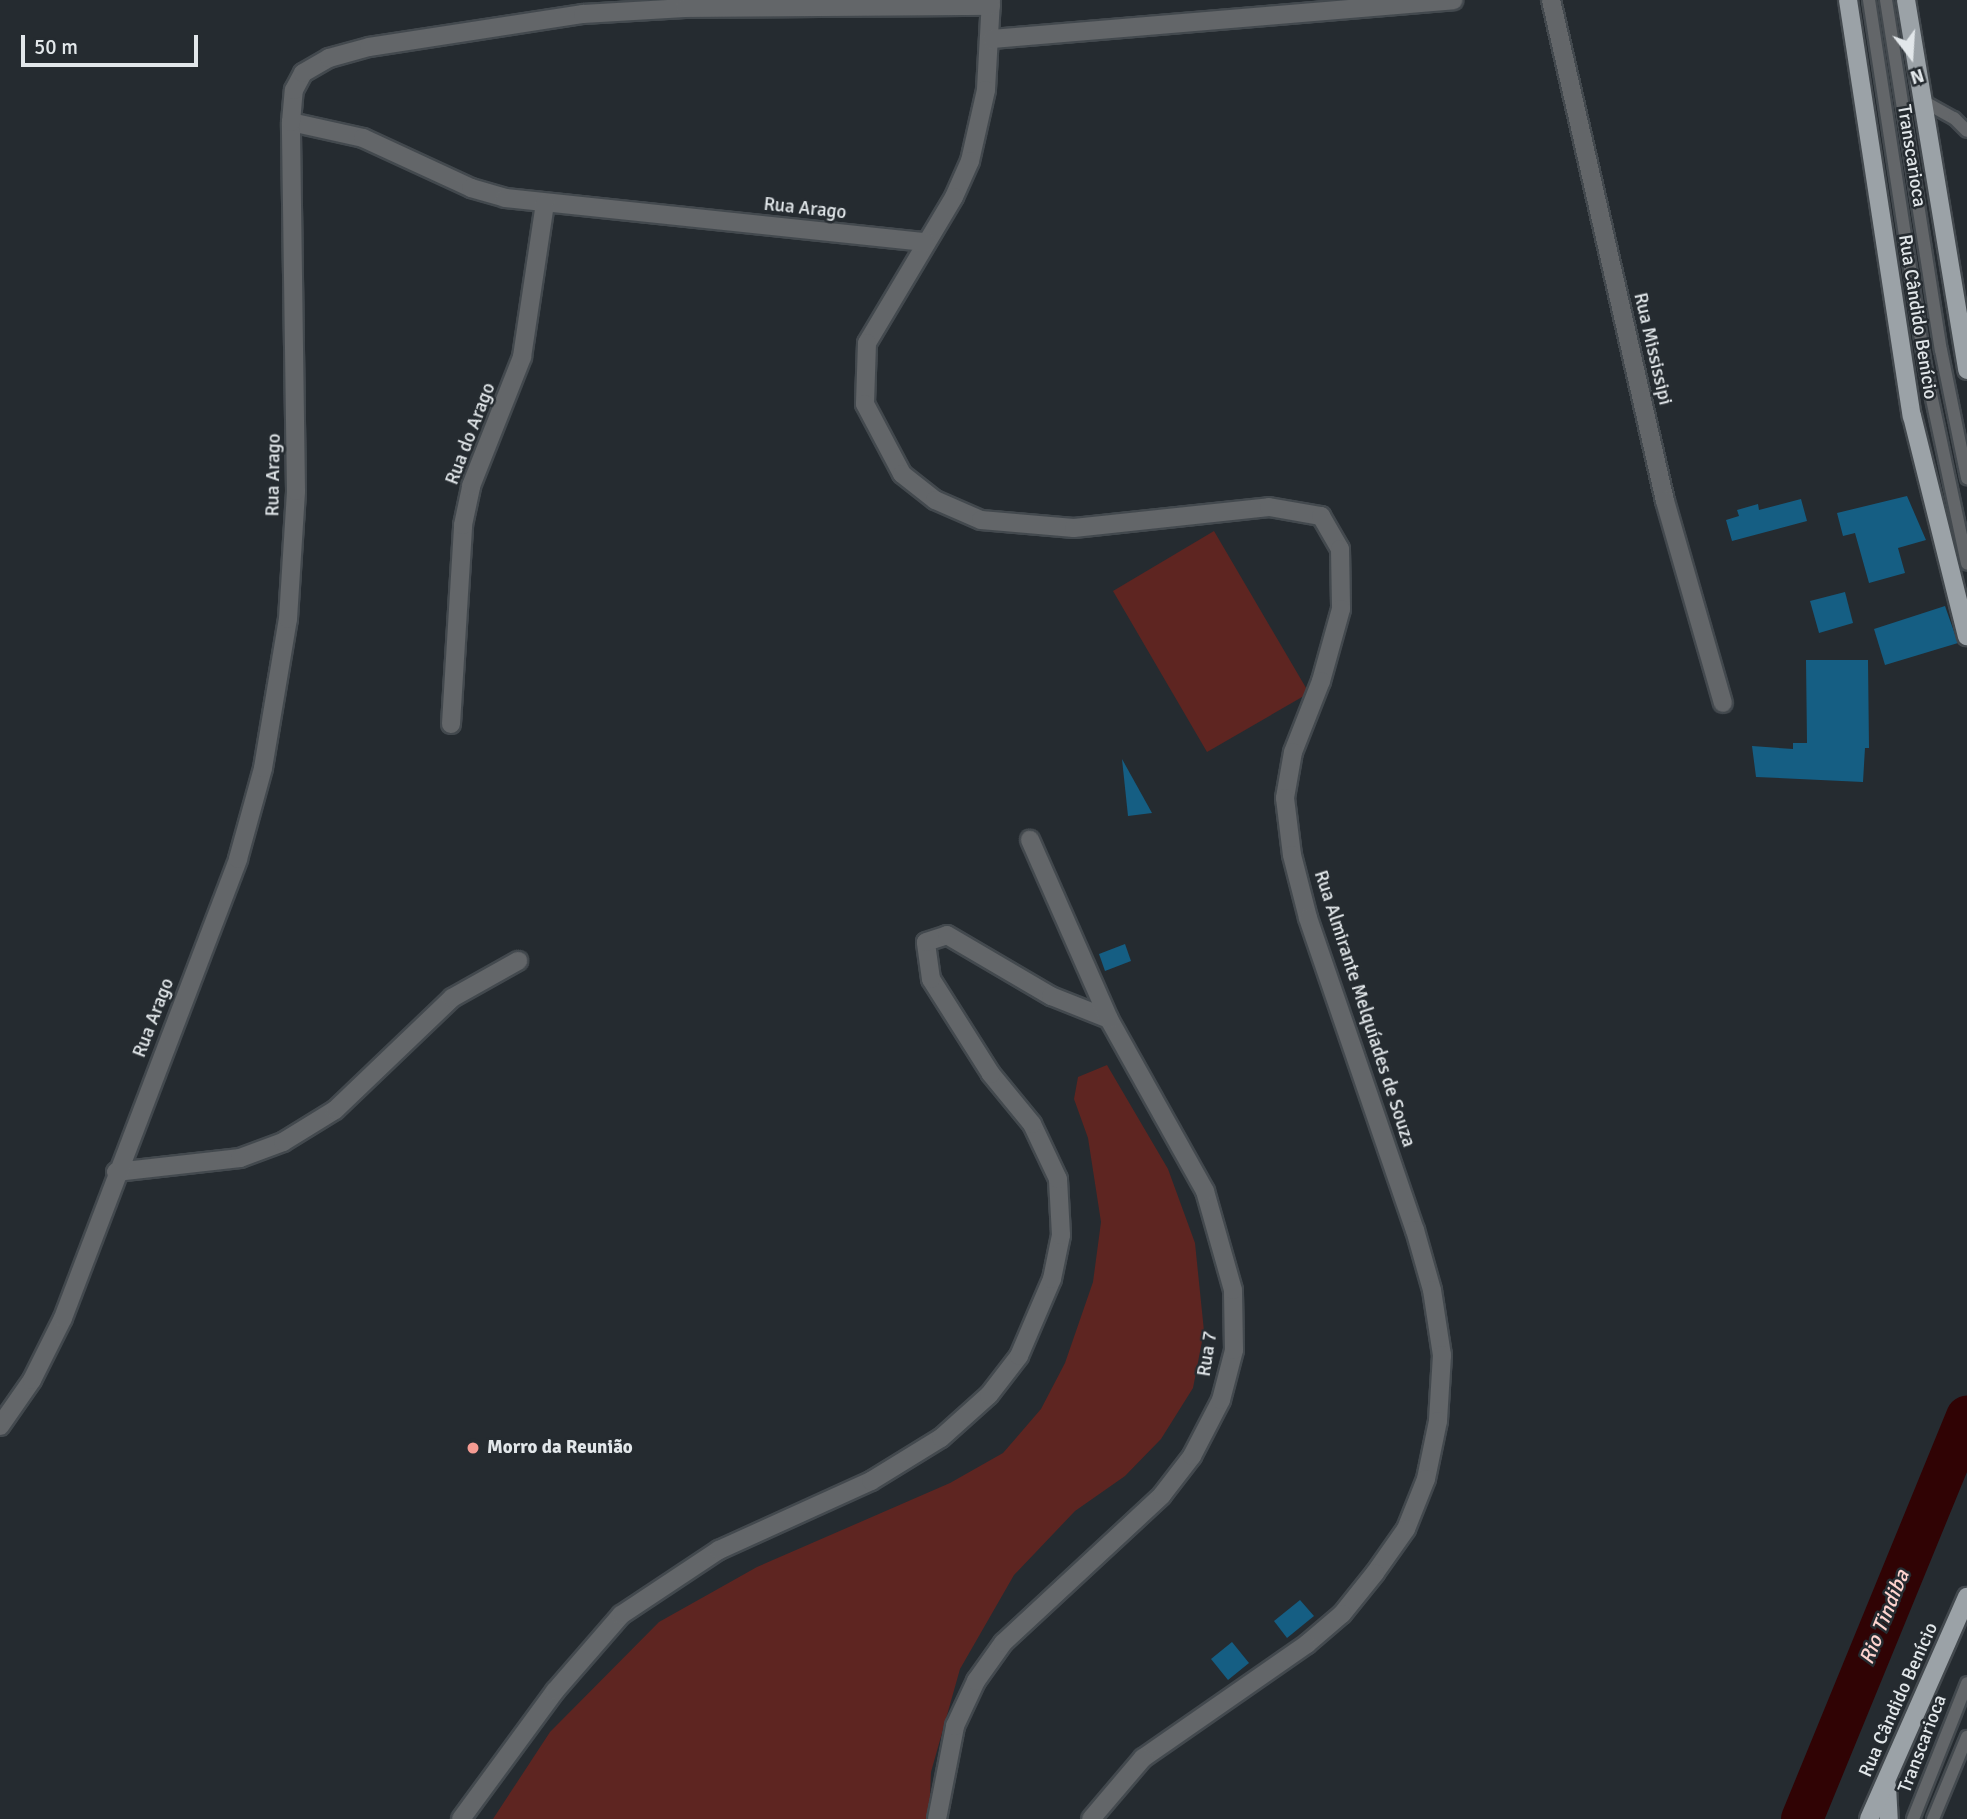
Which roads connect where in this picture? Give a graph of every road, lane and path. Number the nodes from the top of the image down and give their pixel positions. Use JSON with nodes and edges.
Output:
{"nodes":[{"id":1,"x":1453,"y":0,"type":"edge"},
{"id":2,"x":1551,"y":0,"type":"edge"},
{"id":3,"x":1849,"y":0,"type":"edge"},
{"id":4,"x":1869,"y":0,"type":"edge"},
{"id":5,"x":1886,"y":0,"type":"edge"},
{"id":6,"x":1906,"y":0,"type":"edge"},
{"id":7,"x":991,"y":3,"type":"edge"},
{"id":8,"x":992,"y":39,"type":"junction"},
{"id":9,"x":1920,"y":100,"type":"junction"},
{"id":10,"x":291,"y":122,"type":"junction"},
{"id":11,"x":1967,"y":131,"type":"edge"},
{"id":12,"x":545,"y":204,"type":"junction"},
{"id":13,"x":926,"y":242,"type":"junction"},
{"id":14,"x":1967,"y":370,"type":"edge"},
{"id":15,"x":1967,"y":478,"type":"edge"},
{"id":16,"x":1967,"y":564,"type":"edge"},
{"id":17,"x":1967,"y":636,"type":"edge"},
{"id":18,"x":1723,"y":704,"type":"dead end"},
{"id":19,"x":451,"y":724,"type":"dead end"},
{"id":20,"x":1030,"y":840,"type":"dead end"},
{"id":21,"x":518,"y":961,"type":"dead end"},
{"id":22,"x":1109,"y":1019,"type":"junction"},
{"id":23,"x":117,"y":1172,"type":"junction"},
{"id":24,"x":0,"y":1426,"type":"edge"},
{"id":25,"x":1967,"y":1597,"type":"edge"},
{"id":26,"x":1967,"y":1683,"type":"edge"},
{"id":27,"x":1967,"y":1737,"type":"edge"},
{"id":28,"x":1887,"y":1783,"type":"junction"},
{"id":29,"x":461,"y":1819,"type":"edge"},
{"id":30,"x":937,"y":1819,"type":"edge"},
{"id":31,"x":1091,"y":1819,"type":"edge"},
{"id":32,"x":1868,"y":1819,"type":"edge"},
{"id":33,"x":1889,"y":1819,"type":"edge"},
{"id":34,"x":1913,"y":1819,"type":"edge"},
{"id":35,"x":1933,"y":1819,"type":"edge"}],
"edges":[{"from":1,"to":8,"type":"street"},
{"from":2,"to":18,"type":"street","name":"Rua Mississipi"},
{"from":3,"to":17,"type":"main road","name":"Rua Cândido Benício"},
{"from":4,"to":16,"type":"lane","name":"Transcarioca"},
{"from":5,"to":15,"type":"lane","name":"Transcarioca"},
{"from":6,"to":9,"type":"main road","name":"Rua Cândido Benício"},
{"from":7,"to":8,"type":"street","name":"Rua Almirante Melquíades de Souza"},
{"from":7,"to":10,"type":"street"},
{"from":8,"to":13,"type":"street","name":"Rua Almirante Melquíades de Souza"},
{"from":9,"to":11,"type":"lane"},
{"from":9,"to":14,"type":"main road","name":"Rua Cândido Benício"},
{"from":10,"to":12,"type":"street","name":"Rua Arago"},
{"from":10,"to":23,"type":"street","name":"Rua Arago"},
{"from":12,"to":13,"type":"street","name":"Rua Arago"},
{"from":12,"to":19,"type":"street","name":"Rua do Arago"},
{"from":13,"to":31,"type":"street","name":"Rua Almirante Melquíades de Souza"},
{"from":20,"to":22,"type":"street","name":"Rua 7"},
{"from":21,"to":23,"type":"street"},
{"from":22,"to":29,"type":"street"},
{"from":22,"to":30,"type":"street","name":"Rua 7"},
{"from":23,"to":24,"type":"street","name":"Rua Arago"},
{"from":25,"to":28,"type":"main road","name":"Rua Cândido Benício"},
{"from":26,"to":34,"type":"lane","name":"Transcarioca"},
{"from":27,"to":35,"type":"lane","name":"Transcarioca"},
{"from":28,"to":32,"type":"main road","name":"Rua Cândido Benício"},
{"from":28,"to":33,"type":"main road"}]}
